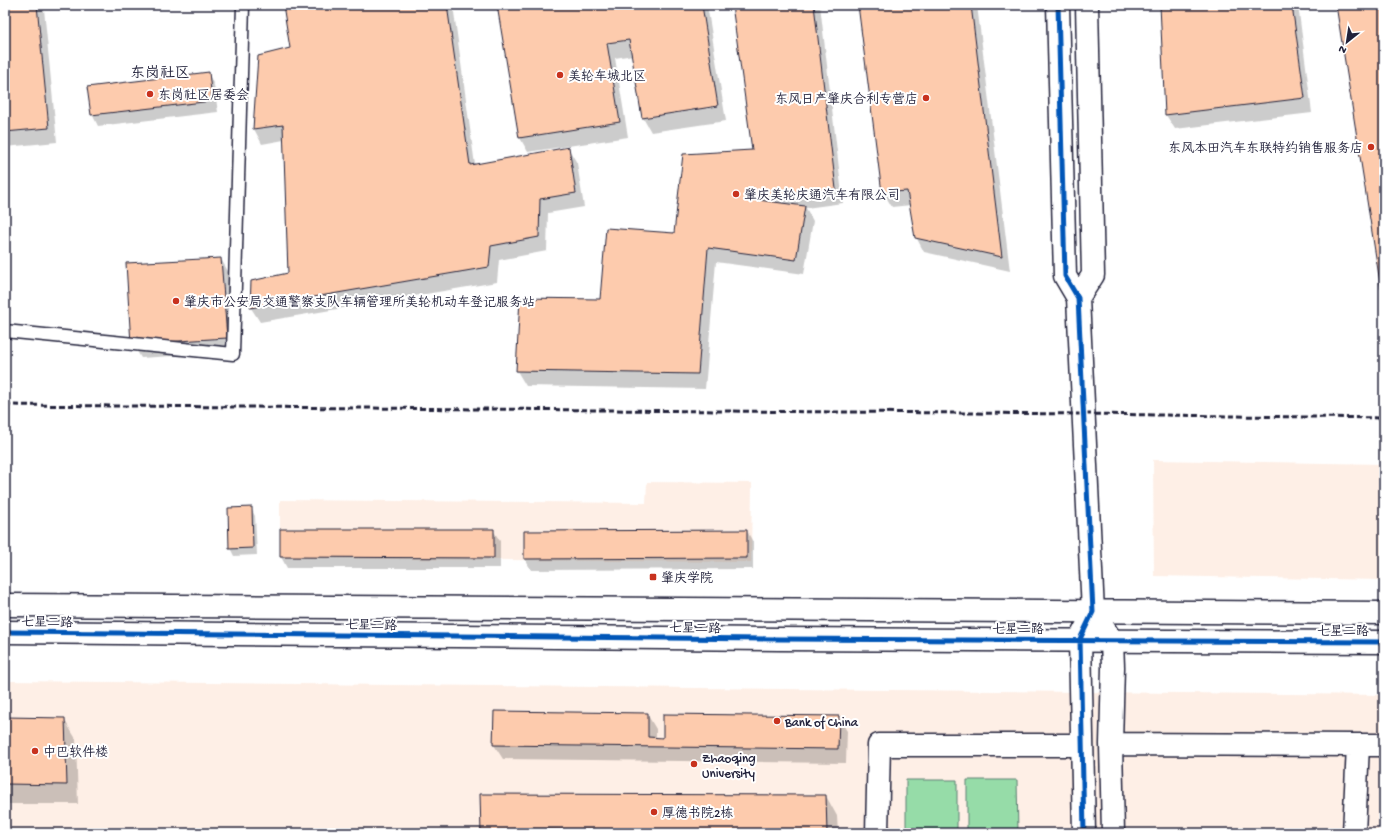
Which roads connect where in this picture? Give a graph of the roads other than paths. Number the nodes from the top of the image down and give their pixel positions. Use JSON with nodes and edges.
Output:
{"nodes":[{"id":1,"x":243,"y":5,"type":"edge"},
{"id":2,"x":1058,"y":5,"type":"edge"},
{"id":3,"x":1087,"y":5,"type":"edge"},
{"id":4,"x":1078,"y":298,"type":"junction"},
{"id":5,"x":5,"y":331,"type":"edge"},
{"id":6,"x":5,"y":605,"type":"edge"},
{"id":7,"x":236,"y":606,"type":"junction"},
{"id":8,"x":1093,"y":612,"type":"junction"},
{"id":9,"x":1384,"y":613,"type":"edge"},
{"id":10,"x":5,"y":632,"type":"edge"},
{"id":11,"x":236,"y":634,"type":"junction"},
{"id":12,"x":1080,"y":639,"type":"junction"},
{"id":13,"x":1112,"y":641,"type":"junction"},
{"id":14,"x":1384,"y":642,"type":"edge"},
{"id":15,"x":1111,"y":744,"type":"junction"},
{"id":16,"x":1082,"y":745,"type":"junction"},
{"id":17,"x":1358,"y":745,"type":"junction"},
{"id":18,"x":1384,"y":745,"type":"edge"},
{"id":19,"x":876,"y":833,"type":"edge"},
{"id":20,"x":1084,"y":833,"type":"edge"},
{"id":21,"x":1113,"y":833,"type":"edge"},
{"id":22,"x":1354,"y":833,"type":"edge"}],
"edges":[{"from":1,"to":5,"type":"lane"},
{"from":2,"to":4,"type":"street"},
{"from":3,"to":4,"type":"street"},
{"from":4,"to":8,"type":"street"},
{"from":6,"to":7,"type":"street","name":"七星二路"},
{"from":7,"to":8,"type":"street","name":"七星二路"},
{"from":7,"to":11,"type":"street"},
{"from":8,"to":9,"type":"street","name":"七星二路"},
{"from":8,"to":12,"type":"street"},
{"from":8,"to":13,"type":"street"},
{"from":10,"to":11,"type":"street","name":"七星二路"},
{"from":11,"to":12,"type":"street","name":"七星二路"},
{"from":12,"to":13,"type":"street","name":"七星二路"},
{"from":12,"to":16,"type":"street"},
{"from":13,"to":14,"type":"street","name":"七星二路"},
{"from":13,"to":15,"type":"street"},
{"from":15,"to":17,"type":"street"},
{"from":15,"to":21,"type":"street"},
{"from":16,"to":19,"type":"street"},
{"from":16,"to":20,"type":"street"},
{"from":17,"to":18,"type":"street"},
{"from":17,"to":22,"type":"street"}]}
